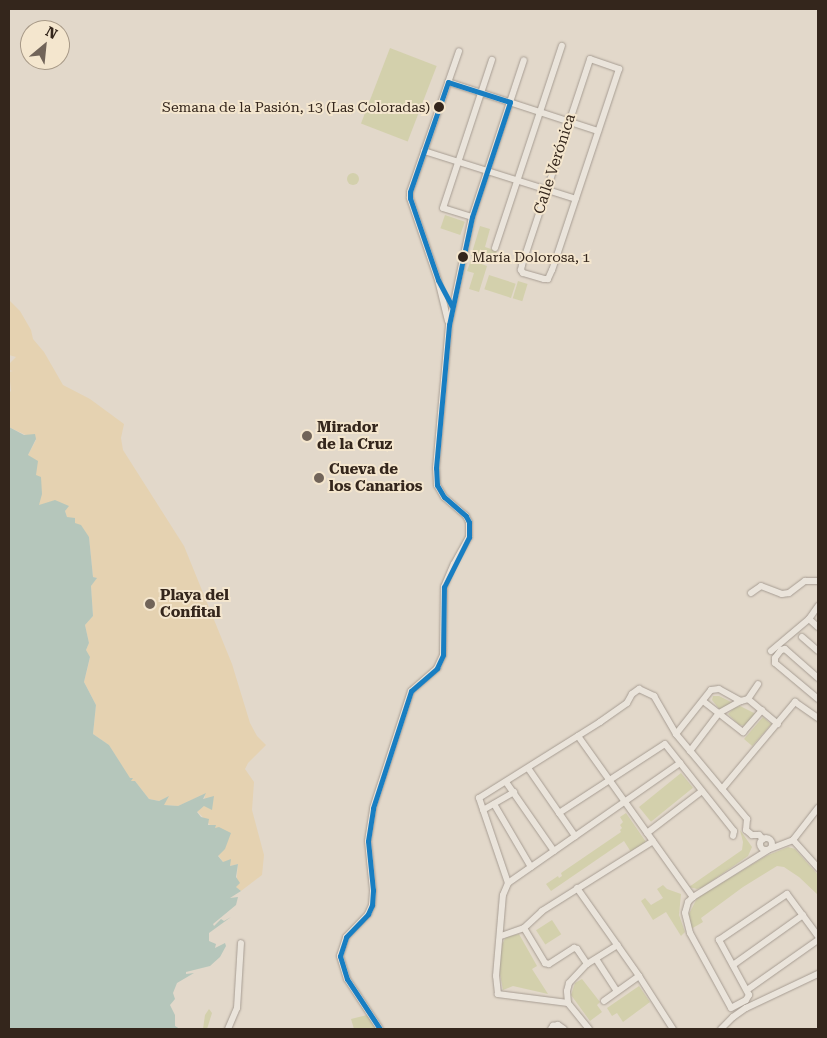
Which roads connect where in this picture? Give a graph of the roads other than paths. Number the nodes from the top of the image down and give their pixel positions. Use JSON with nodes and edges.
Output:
{"nodes":[{"id":1,"x":562,"y":46,"type":"dead end"},
{"id":2,"x":458,"y":51,"type":"dead end"},
{"id":3,"x":492,"y":60,"type":"dead end"},
{"id":4,"x":524,"y":60,"type":"dead end"},
{"id":5,"x":448,"y":82,"type":"junction"},
{"id":6,"x":481,"y":93,"type":"junction"},
{"id":7,"x":510,"y":102,"type":"junction"},
{"id":8,"x":540,"y":112,"type":"junction"},
{"id":9,"x":568,"y":121,"type":"junction"},
{"id":10,"x":598,"y":131,"type":"junction"},
{"id":11,"x":424,"y":151,"type":"junction"},
{"id":12,"x":458,"y":162,"type":"junction"},
{"id":13,"x":488,"y":171,"type":"junction"},
{"id":14,"x":518,"y":181,"type":"junction"},
{"id":15,"x":547,"y":190,"type":"junction"},
{"id":16,"x":576,"y":199,"type":"junction"},
{"id":17,"x":472,"y":217,"type":"junction"},
{"id":18,"x":495,"y":248,"type":"dead end"},
{"id":19,"x":438,"y":280,"type":"junction"},
{"id":20,"x":450,"y":296,"type":"junction"},
{"id":21,"x":449,"y":325,"type":"junction"},
{"id":22,"x":818,"y":581,"type":"edge"},
{"id":23,"x":751,"y":593,"type":"dead end"},
{"id":24,"x":818,"y":606,"type":"edge"},
{"id":25,"x":809,"y":619,"type":"junction"},
{"id":26,"x":818,"y":627,"type":"edge"},
{"id":27,"x":802,"y":637,"type":"dead end"},
{"id":28,"x":771,"y":651,"type":"dead end"},
{"id":29,"x":818,"y":651,"type":"edge"},
{"id":30,"x":818,"y":678,"type":"edge"},
{"id":31,"x":758,"y":684,"type":"dead end"},
{"id":32,"x":748,"y":699,"type":"junction"},
{"id":33,"x":818,"y":699,"type":"edge"},
{"id":34,"x":703,"y":701,"type":"junction"},
{"id":35,"x":741,"y":701,"type":"junction"},
{"id":36,"x":762,"y":710,"type":"junction"},
{"id":37,"x":719,"y":713,"type":"junction"},
{"id":38,"x":818,"y":716,"type":"edge"},
{"id":39,"x":778,"y":724,"type":"junction"},
{"id":40,"x":676,"y":734,"type":"junction"},
{"id":41,"x":578,"y":736,"type":"junction"},
{"id":42,"x":690,"y":751,"type":"junction"},
{"id":43,"x":680,"y":764,"type":"junction"},
{"id":44,"x":528,"y":768,"type":"junction"},
{"id":45,"x":609,"y":780,"type":"junction"},
{"id":46,"x":506,"y":782,"type":"junction"},
{"id":47,"x":722,"y":789,"type":"junction"},
{"id":48,"x":702,"y":791,"type":"junction"},
{"id":49,"x":514,"y":792,"type":"junction"},
{"id":50,"x":625,"y":802,"type":"junction"},
{"id":51,"x":494,"y":804,"type":"junction"},
{"id":52,"x":818,"y":808,"type":"edge"},
{"id":53,"x":484,"y":810,"type":"junction"},
{"id":54,"x":559,"y":813,"type":"junction"},
{"id":55,"x":647,"y":833,"type":"junction"},
{"id":56,"x":576,"y":836,"type":"junction"},
{"id":57,"x":733,"y":836,"type":"dead end"},
{"id":58,"x":762,"y":839,"type":"junction"},
{"id":59,"x":770,"y":840,"type":"junction"},
{"id":60,"x":653,"y":841,"type":"junction"},
{"id":61,"x":792,"y":841,"type":"junction"},
{"id":62,"x":760,"y":847,"type":"junction"},
{"id":63,"x":769,"y":850,"type":"junction"},
{"id":64,"x":554,"y":852,"type":"junction"},
{"id":65,"x":751,"y":861,"type":"junction"},
{"id":66,"x":531,"y":867,"type":"junction"},
{"id":67,"x":818,"y":868,"type":"edge"},
{"id":68,"x":508,"y":883,"type":"junction"},
{"id":69,"x":577,"y":888,"type":"junction"},
{"id":70,"x":694,"y":898,"type":"junction"},
{"id":71,"x":803,"y":915,"type":"junction"},
{"id":72,"x":524,"y":928,"type":"junction"},
{"id":73,"x":501,"y":936,"type":"junction"},
{"id":74,"x":818,"y":936,"type":"edge"},
{"id":75,"x":818,"y":940,"type":"edge"},
{"id":76,"x":241,"y":943,"type":"dead end"},
{"id":77,"x":617,"y":945,"type":"junction"},
{"id":78,"x":596,"y":959,"type":"junction"},
{"id":79,"x":587,"y":964,"type":"junction"},
{"id":80,"x":733,"y":965,"type":"junction"},
{"id":81,"x":818,"y":974,"type":"edge"},
{"id":82,"x":639,"y":976,"type":"junction"},
{"id":83,"x":747,"y":990,"type":"junction"},
{"id":84,"x":617,"y":991,"type":"junction"},
{"id":85,"x":604,"y":1001,"type":"dead end"},
{"id":86,"x":568,"y":1003,"type":"junction"},
{"id":87,"x":231,"y":1027,"type":"edge"},
{"id":88,"x":380,"y":1029,"type":"edge"},
{"id":89,"x":551,"y":1029,"type":"edge"},
{"id":90,"x":564,"y":1029,"type":"edge"},
{"id":91,"x":589,"y":1029,"type":"edge"},
{"id":92,"x":673,"y":1029,"type":"edge"},
{"id":93,"x":721,"y":1029,"type":"edge"}],
"edges":[{"from":1,"to":8,"type":"street"},
{"from":2,"to":5,"type":"street"},
{"from":3,"to":6,"type":"street"},
{"from":4,"to":7,"type":"street"},
{"from":5,"to":6,"type":"street"},
{"from":5,"to":11,"type":"street"},
{"from":6,"to":7,"type":"street"},
{"from":6,"to":12,"type":"street"},
{"from":7,"to":8,"type":"street"},
{"from":7,"to":13,"type":"street"},
{"from":8,"to":9,"type":"street"},
{"from":8,"to":14,"type":"street"},
{"from":9,"to":10,"type":"street"},
{"from":9,"to":10,"type":"street","name":"Calle Verónica"},
{"from":9,"to":15,"type":"street","name":"Calle Verónica"},
{"from":10,"to":16,"type":"street"},
{"from":11,"to":12,"type":"street"},
{"from":11,"to":19,"type":"street"},
{"from":12,"to":13,"type":"street"},
{"from":12,"to":17,"type":"street"},
{"from":13,"to":14,"type":"street"},
{"from":13,"to":17,"type":"street"},
{"from":14,"to":15,"type":"street"},
{"from":14,"to":18,"type":"street"},
{"from":15,"to":16,"type":"street"},
{"from":15,"to":16,"type":"street","name":"Calle Verónica"},
{"from":17,"to":20,"type":"street"},
{"from":19,"to":20,"type":"street"},
{"from":19,"to":21,"type":"street"},
{"from":20,"to":21,"type":"street"},
{"from":21,"to":88,"type":"street"},
{"from":22,"to":23,"type":"street"},
{"from":24,"to":25,"type":"street"},
{"from":25,"to":26,"type":"street"},
{"from":25,"to":28,"type":"street"},
{"from":27,"to":29,"type":"street"},
{"from":30,"to":33,"type":"street"},
{"from":31,"to":32,"type":"street"},
{"from":32,"to":35,"type":"street"},
{"from":32,"to":36,"type":"street"},
{"from":34,"to":35,"type":"street"},
{"from":34,"to":37,"type":"street"},
{"from":34,"to":40,"type":"street"},
{"from":35,"to":37,"type":"street"},
{"from":36,"to":37,"type":"street"},
{"from":36,"to":39,"type":"street"},
{"from":37,"to":42,"type":"street"},
{"from":38,"to":39,"type":"street"},
{"from":39,"to":47,"type":"street"},
{"from":40,"to":41,"type":"street"},
{"from":40,"to":42,"type":"street"},
{"from":41,"to":44,"type":"street"},
{"from":41,"to":45,"type":"street"},
{"from":42,"to":47,"type":"street"},
{"from":43,"to":45,"type":"street"},
{"from":43,"to":48,"type":"street"},
{"from":43,"to":50,"type":"street"},
{"from":44,"to":46,"type":"street"},
{"from":44,"to":54,"type":"street"},
{"from":45,"to":50,"type":"street"},
{"from":45,"to":54,"type":"street"},
{"from":46,"to":49,"type":"street"},
{"from":46,"to":53,"type":"street"},
{"from":47,"to":58,"type":"street"},
{"from":48,"to":55,"type":"street"},
{"from":48,"to":57,"type":"street"},
{"from":49,"to":51,"type":"street"},
{"from":49,"to":64,"type":"street"},
{"from":50,"to":55,"type":"street"},
{"from":50,"to":56,"type":"street"},
{"from":51,"to":53,"type":"street"},
{"from":51,"to":66,"type":"street"},
{"from":52,"to":61,"type":"street"},
{"from":53,"to":68,"type":"street"},
{"from":54,"to":56,"type":"street"},
{"from":55,"to":60,"type":"street"},
{"from":56,"to":64,"type":"street"},
{"from":58,"to":59,"type":"street"},
{"from":58,"to":62,"type":"street"},
{"from":59,"to":61,"type":"street"},
{"from":59,"to":63,"type":"street"},
{"from":60,"to":69,"type":"street"},
{"from":60,"to":70,"type":"street"},
{"from":61,"to":63,"type":"street"},
{"from":61,"to":67,"type":"street"},
{"from":62,"to":63,"type":"street"},
{"from":62,"to":65,"type":"street"},
{"from":63,"to":65,"type":"street"},
{"from":64,"to":66,"type":"street"},
{"from":65,"to":70,"type":"street"},
{"from":66,"to":68,"type":"street"},
{"from":68,"to":73,"type":"street"},
{"from":69,"to":72,"type":"street"},
{"from":69,"to":77,"type":"street"},
{"from":70,"to":83,"type":"street"},
{"from":71,"to":74,"type":"street"},
{"from":71,"to":80,"type":"street"},
{"from":71,"to":80,"type":"street"},
{"from":72,"to":73,"type":"street"},
{"from":72,"to":79,"type":"street"},
{"from":73,"to":86,"type":"street"},
{"from":75,"to":83,"type":"street"},
{"from":76,"to":87,"type":"street"},
{"from":77,"to":78,"type":"street"},
{"from":77,"to":82,"type":"street"},
{"from":78,"to":79,"type":"street"},
{"from":78,"to":84,"type":"street"},
{"from":79,"to":86,"type":"street"},
{"from":80,"to":83,"type":"street"},
{"from":81,"to":93,"type":"street"},
{"from":82,"to":84,"type":"street"},
{"from":82,"to":92,"type":"street"},
{"from":84,"to":85,"type":"street"},
{"from":86,"to":91,"type":"street"},
{"from":89,"to":90,"type":"street"}]}
